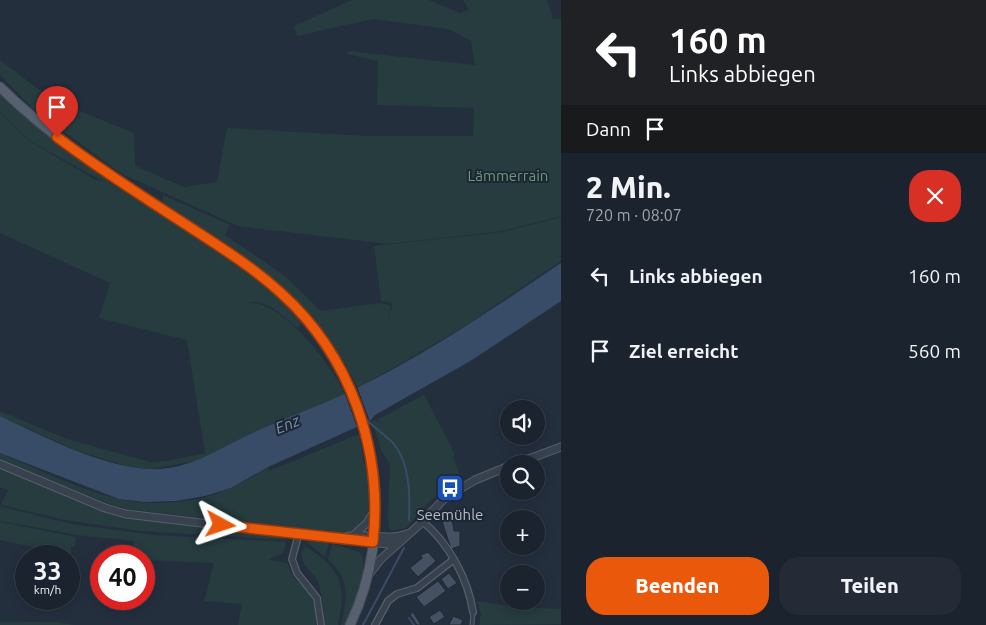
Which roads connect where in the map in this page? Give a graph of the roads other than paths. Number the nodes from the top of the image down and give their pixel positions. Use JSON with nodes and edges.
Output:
{"nodes":[{"id":1,"x":0,"y":87,"type":"edge"},
{"id":2,"x":561,"y":447,"type":"edge"},
{"id":3,"x":539,"y":455,"type":"edge"},
{"id":4,"x":0,"y":464,"type":"edge"},
{"id":5,"x":500,"y":470,"type":"edge"},
{"id":6,"x":375,"y":509,"type":"junction"},
{"id":7,"x":420,"y":524,"type":"junction"},
{"id":8,"x":412,"y":532,"type":"junction"},
{"id":9,"x":298,"y":533,"type":"junction"},
{"id":10,"x":354,"y":534,"type":"junction"},
{"id":11,"x":338,"y":539,"type":"junction"},
{"id":12,"x":374,"y":539,"type":"junction"},
{"id":13,"x":400,"y":542,"type":"junction"},
{"id":14,"x":453,"y":560,"type":"junction"},
{"id":15,"x":366,"y":578,"type":"junction"},
{"id":16,"x":473,"y":612,"type":"joint"},
{"id":17,"x":321,"y":625,"type":"edge"},
{"id":18,"x":350,"y":625,"type":"edge"},
{"id":19,"x":375,"y":625,"type":"edge"},
{"id":20,"x":472,"y":625,"type":"edge"}],
"edges":[{"from":1,"to":6,"type":"main road"},
{"from":2,"to":3,"type":"street"},
{"from":4,"to":9,"type":"street"},
{"from":5,"to":7,"type":"street"},
{"from":6,"to":10,"type":"street"},
{"from":6,"to":12,"type":"main road"},
{"from":7,"to":8,"type":"street"},
{"from":7,"to":14,"type":"street"},
{"from":8,"to":12,"type":"street"},
{"from":8,"to":13,"type":"street"},
{"from":9,"to":11,"type":"street"},
{"from":9,"to":17,"type":"street"},
{"from":10,"to":11,"type":"street"},
{"from":10,"to":12,"type":"street"},
{"from":11,"to":12,"type":"street"},
{"from":12,"to":13,"type":"street"},
{"from":12,"to":15,"type":"main road"},
{"from":13,"to":15,"type":"street"},
{"from":14,"to":16,"type":"street"},
{"from":14,"to":19,"type":"street"},
{"from":15,"to":18,"type":"main road"},
{"from":16,"to":20,"type":"lane"}]}
